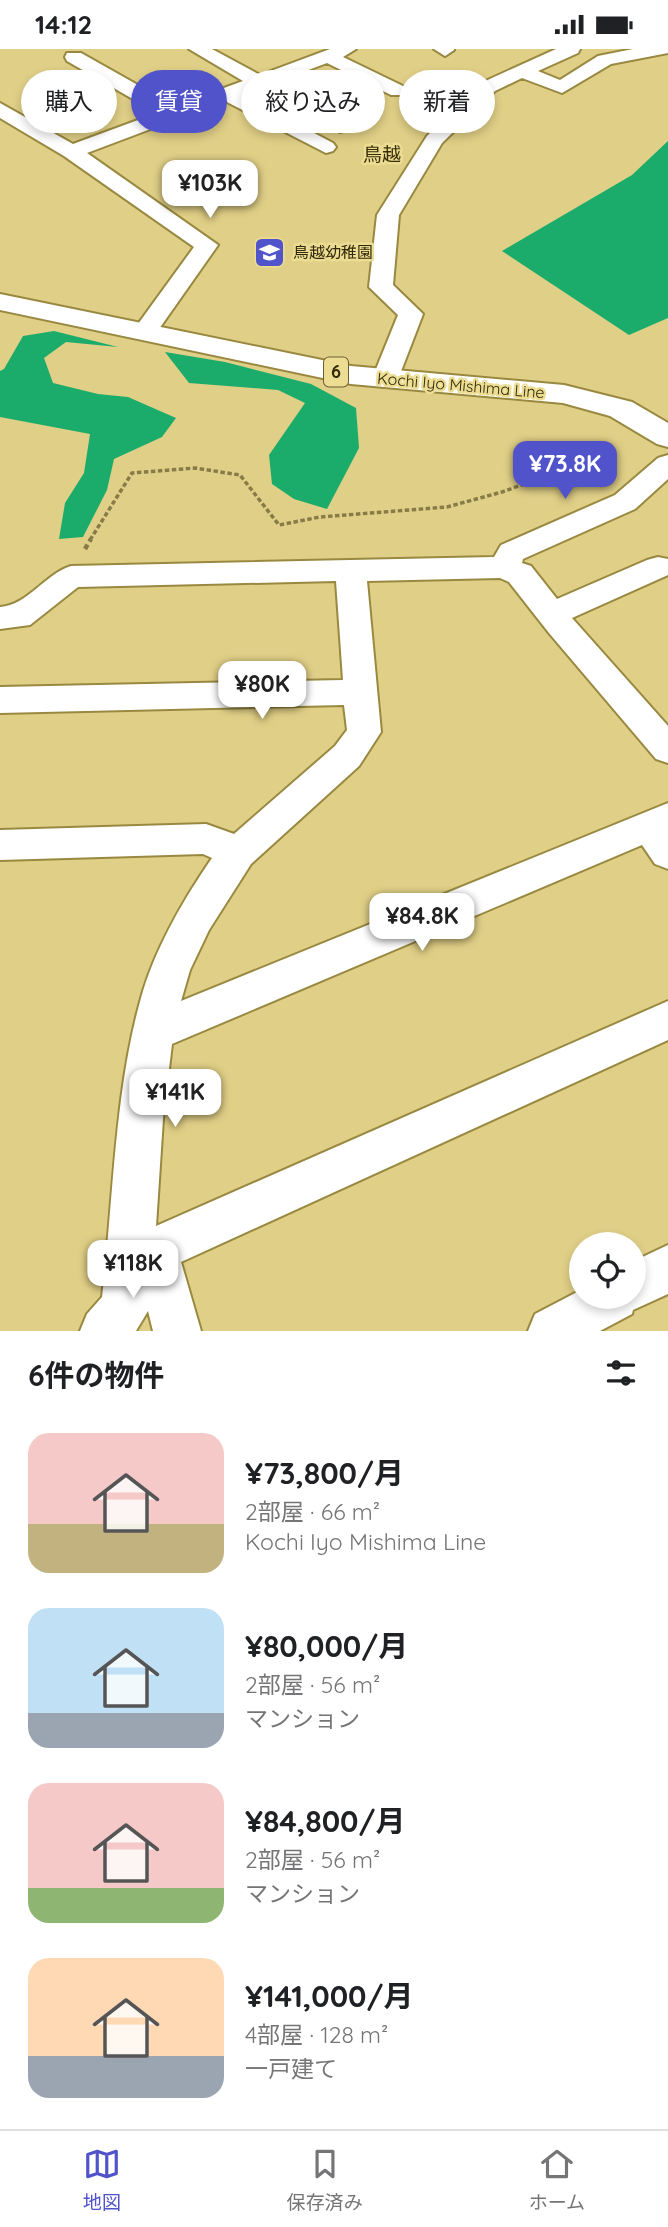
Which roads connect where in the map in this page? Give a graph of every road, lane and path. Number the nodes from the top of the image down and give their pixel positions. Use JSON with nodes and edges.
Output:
{"nodes":[{"id":1,"x":198,"y":49,"type":"edge"},
{"id":2,"x":571,"y":49,"type":"edge"},
{"id":3,"x":662,"y":49,"type":"edge"},
{"id":4,"x":340,"y":51,"type":"edge"},
{"id":5,"x":74,"y":57,"type":"dead end"},
{"id":6,"x":287,"y":70,"type":"edge"},
{"id":7,"x":241,"y":72,"type":"edge"},
{"id":8,"x":523,"y":72,"type":"junction"},
{"id":9,"x":131,"y":90,"type":"edge"},
{"id":10,"x":398,"y":91,"type":"dead end"},
{"id":11,"x":227,"y":95,"type":"edge"},
{"id":12,"x":0,"y":109,"type":"edge"},
{"id":13,"x":131,"y":129,"type":"edge"},
{"id":14,"x":326,"y":147,"type":"dead end"},
{"id":15,"x":71,"y":152,"type":"junction"},
{"id":16,"x":0,"y":302,"type":"edge"},
{"id":17,"x":145,"y":331,"type":"junction"},
{"id":18,"x":385,"y":379,"type":"junction"},
{"id":19,"x":668,"y":437,"type":"edge"},
{"id":20,"x":668,"y":464,"type":"edge"},
{"id":21,"x":625,"y":502,"type":"junction"},
{"id":22,"x":504,"y":567,"type":"junction"},
{"id":23,"x":658,"y":567,"type":"dead end"},
{"id":24,"x":351,"y":573,"type":"junction"},
{"id":25,"x":71,"y":577,"type":"junction"},
{"id":26,"x":553,"y":614,"type":"junction"},
{"id":27,"x":0,"y":618,"type":"edge"},
{"id":28,"x":360,"y":692,"type":"junction"},
{"id":29,"x":0,"y":700,"type":"edge"},
{"id":30,"x":668,"y":748,"type":"edge"},
{"id":31,"x":662,"y":832,"type":"edge"},
{"id":32,"x":0,"y":845,"type":"edge"},
{"id":33,"x":238,"y":853,"type":"junction"},
{"id":34,"x":668,"y":1020,"type":"edge"},
{"id":35,"x":154,"y":1032,"type":"junction"},
{"id":36,"x":142,"y":1250,"type":"junction"},
{"id":37,"x":668,"y":1268,"type":"edge"},
{"id":38,"x":646,"y":1280,"type":"edge"},
{"id":39,"x":593,"y":1309,"type":"edge"},
{"id":40,"x":104,"y":1331,"type":"edge"},
{"id":41,"x":177,"y":1331,"type":"edge"},
{"id":42,"x":552,"y":1331,"type":"edge"}],
"edges":[{"from":1,"to":7,"type":"street"},
{"from":2,"to":8,"type":"street"},
{"from":3,"to":8,"type":"street"},
{"from":4,"to":6,"type":"street"},
{"from":4,"to":10,"type":"street"},
{"from":5,"to":9,"type":"street"},
{"from":8,"to":18,"type":"street"},
{"from":11,"to":14,"type":"street"},
{"from":12,"to":15,"type":"street"},
{"from":13,"to":15,"type":"street"},
{"from":15,"to":17,"type":"street"},
{"from":16,"to":17,"type":"main road","name":"Kochi Iyo Mishima Line","number":"6"},
{"from":17,"to":18,"type":"main road","name":"Kochi Iyo Mishima Line","number":"6"},
{"from":18,"to":19,"type":"main road","name":"Kochi Iyo Mishima Line","number":"6"},
{"from":20,"to":21,"type":"street"},
{"from":21,"to":22,"type":"street"},
{"from":21,"to":25,"type":"path"},
{"from":22,"to":24,"type":"street"},
{"from":22,"to":26,"type":"street"},
{"from":23,"to":26,"type":"street"},
{"from":24,"to":25,"type":"street"},
{"from":24,"to":28,"type":"street"},
{"from":25,"to":27,"type":"street"},
{"from":26,"to":30,"type":"street"},
{"from":28,"to":29,"type":"street"},
{"from":28,"to":33,"type":"street"},
{"from":31,"to":35,"type":"street"},
{"from":32,"to":33,"type":"street"},
{"from":33,"to":35,"type":"street"},
{"from":34,"to":36,"type":"street"},
{"from":35,"to":36,"type":"street"},
{"from":36,"to":40,"type":"street"},
{"from":36,"to":41,"type":"street"},
{"from":37,"to":38,"type":"street"},
{"from":39,"to":42,"type":"street"}]}
